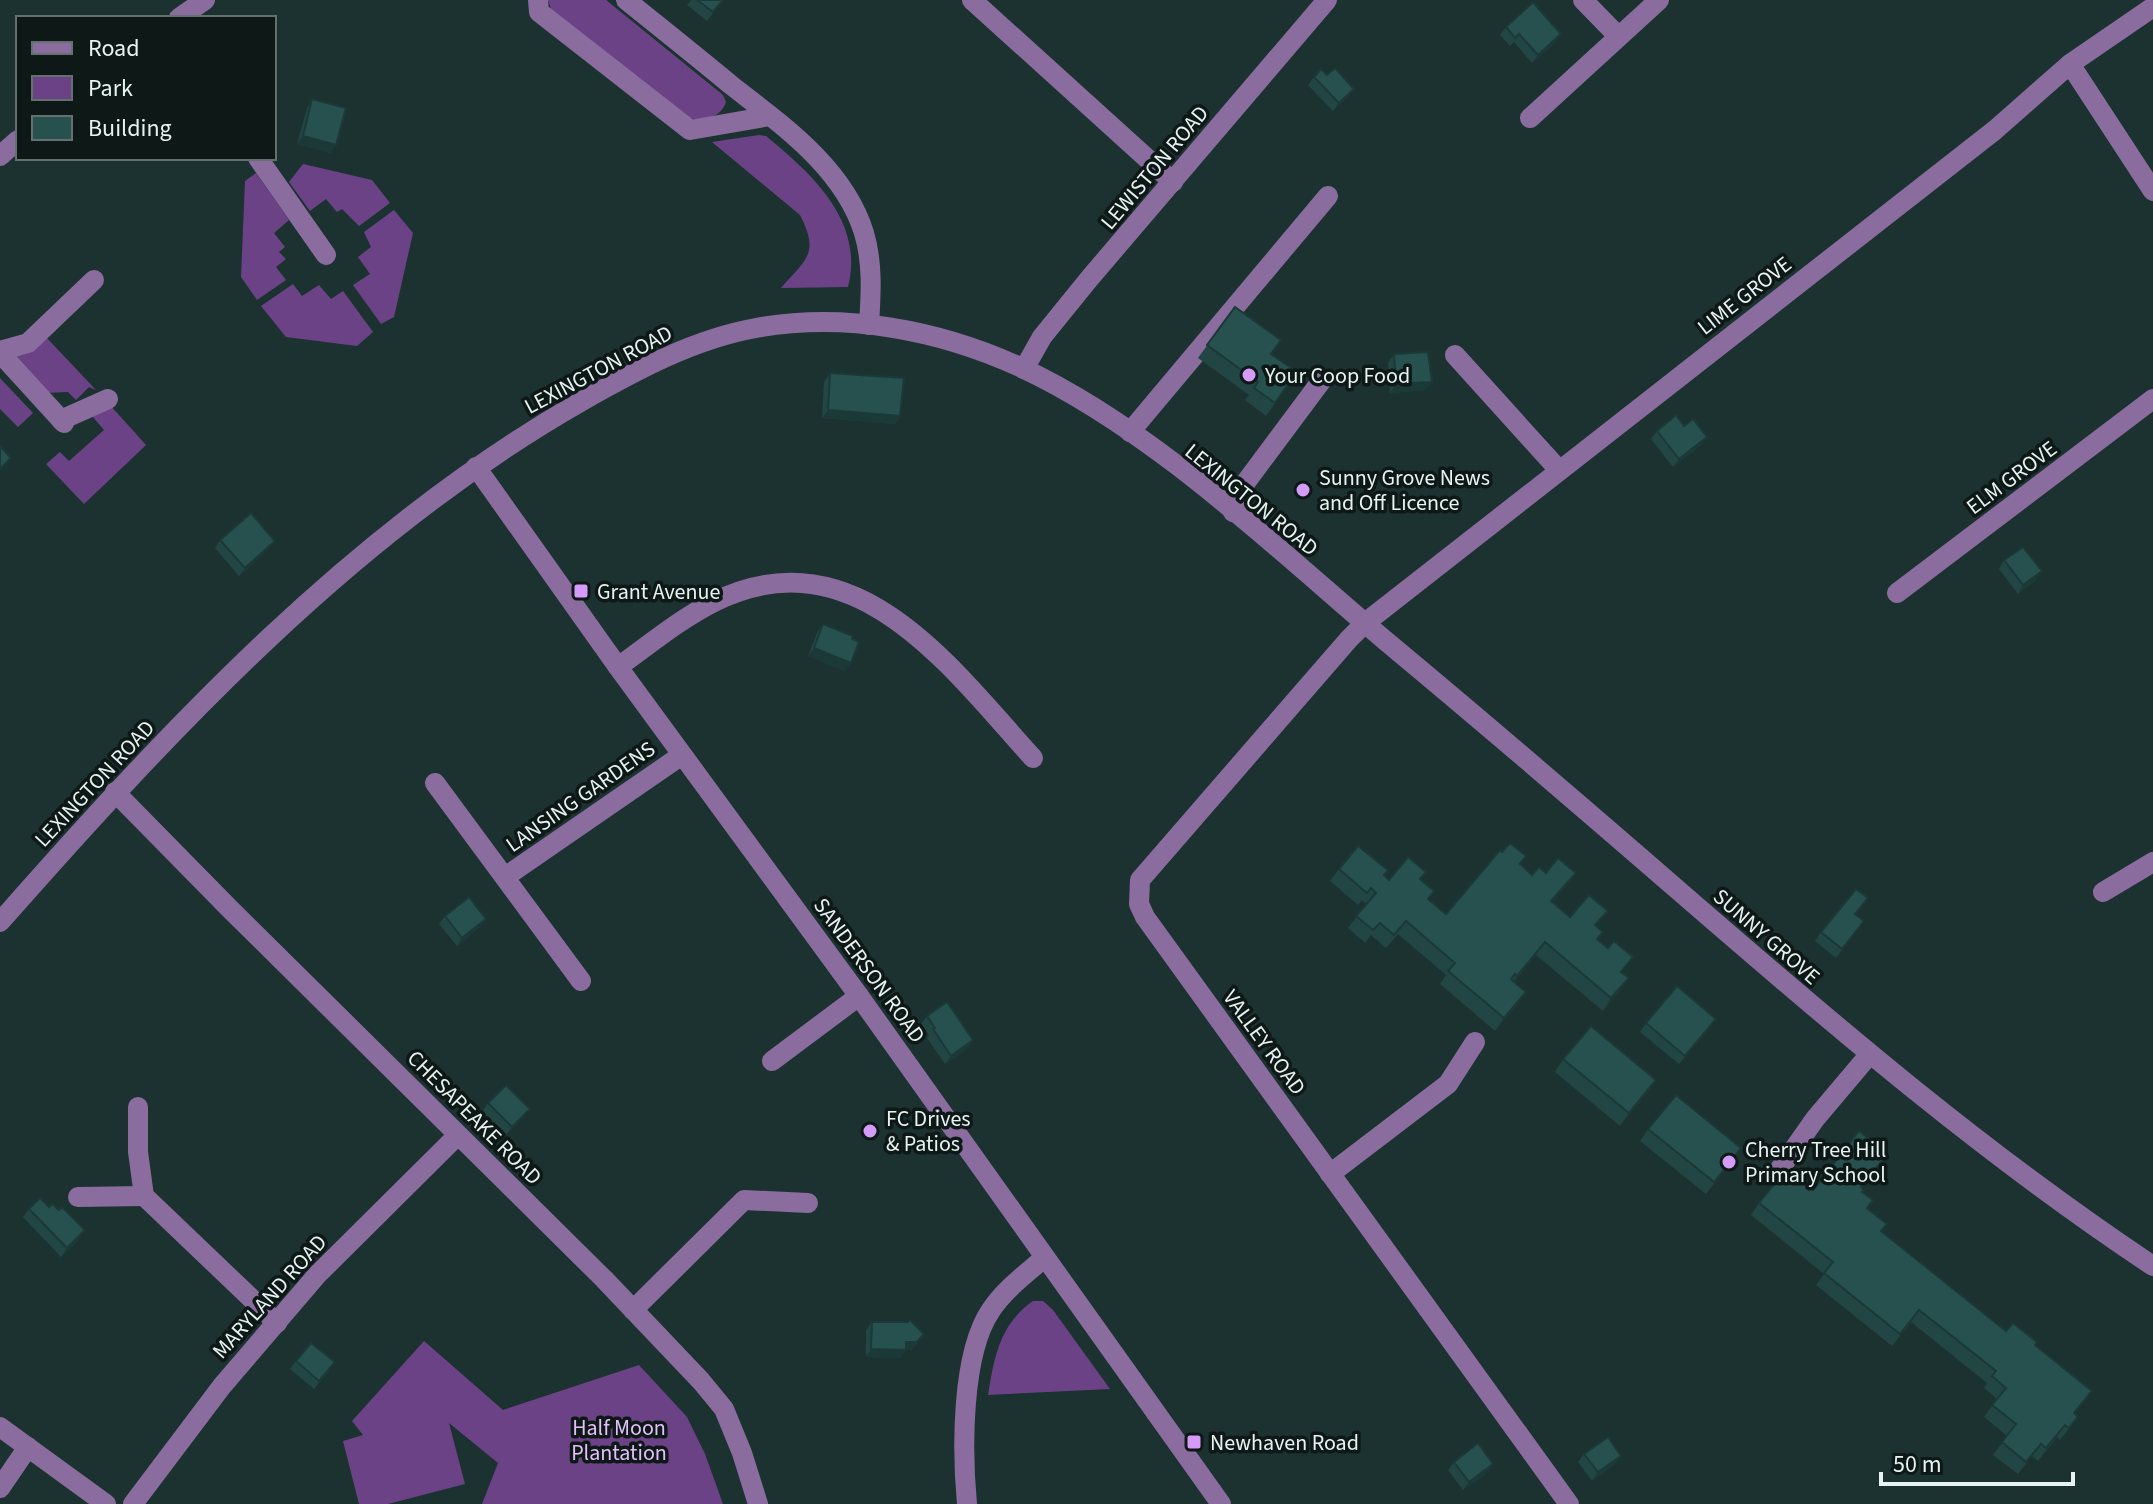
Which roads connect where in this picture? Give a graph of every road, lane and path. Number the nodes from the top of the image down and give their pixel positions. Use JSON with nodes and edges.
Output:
{"nodes":[{"id":1,"x":205,"y":0,"type":"edge"},
{"id":2,"x":538,"y":0,"type":"edge"},
{"id":3,"x":626,"y":0,"type":"edge"},
{"id":4,"x":972,"y":0,"type":"edge"},
{"id":5,"x":1327,"y":0,"type":"edge"},
{"id":6,"x":1583,"y":0,"type":"edge"},
{"id":7,"x":1659,"y":0,"type":"edge"},
{"id":8,"x":2153,"y":7,"type":"edge"},
{"id":9,"x":182,"y":16,"type":"edge"},
{"id":10,"x":1618,"y":36,"type":"junction"},
{"id":11,"x":2070,"y":64,"type":"junction"},
{"id":12,"x":770,"y":116,"type":"junction"},
{"id":13,"x":1530,"y":118,"type":"dead end"},
{"id":14,"x":16,"y":142,"type":"edge"},
{"id":15,"x":0,"y":156,"type":"edge"},
{"id":16,"x":259,"y":160,"type":"edge"},
{"id":17,"x":1173,"y":182,"type":"junction"},
{"id":18,"x":2153,"y":191,"type":"edge"},
{"id":19,"x":1328,"y":196,"type":"dead end"},
{"id":20,"x":326,"y":255,"type":"dead end"},
{"id":21,"x":94,"y":280,"type":"dead end"},
{"id":22,"x":869,"y":325,"type":"junction"},
{"id":23,"x":0,"y":352,"type":"edge"},
{"id":24,"x":1455,"y":355,"type":"dead end"},
{"id":25,"x":1024,"y":369,"type":"junction"},
{"id":26,"x":1322,"y":380,"type":"dead end"},
{"id":27,"x":108,"y":399,"type":"dead end"},
{"id":28,"x":2153,"y":399,"type":"edge"},
{"id":29,"x":1130,"y":432,"type":"junction"},
{"id":30,"x":476,"y":467,"type":"junction"},
{"id":31,"x":1559,"y":470,"type":"junction"},
{"id":32,"x":1233,"y":512,"type":"junction"},
{"id":33,"x":1897,"y":593,"type":"dead end"},
{"id":34,"x":1365,"y":623,"type":"junction"},
{"id":35,"x":618,"y":667,"type":"junction"},
{"id":36,"x":682,"y":755,"type":"junction"},
{"id":37,"x":1033,"y":758,"type":"dead end"},
{"id":38,"x":435,"y":783,"type":"dead end"},
{"id":39,"x":115,"y":792,"type":"junction"},
{"id":40,"x":2153,"y":862,"type":"edge"},
{"id":41,"x":505,"y":877,"type":"junction"},
{"id":42,"x":2103,"y":892,"type":"dead end"},
{"id":43,"x":0,"y":922,"type":"edge"},
{"id":44,"x":581,"y":981,"type":"dead end"},
{"id":45,"x":859,"y":996,"type":"junction"},
{"id":46,"x":1475,"y":1042,"type":"dead end"},
{"id":47,"x":1869,"y":1055,"type":"junction"},
{"id":48,"x":772,"y":1061,"type":"dead end"},
{"id":49,"x":138,"y":1107,"type":"dead end"},
{"id":50,"x":458,"y":1135,"type":"junction"},
{"id":51,"x":1777,"y":1173,"type":"dead end"},
{"id":52,"x":1330,"y":1174,"type":"junction"},
{"id":53,"x":144,"y":1196,"type":"junction"},
{"id":54,"x":78,"y":1197,"type":"dead end"},
{"id":55,"x":808,"y":1203,"type":"dead end"},
{"id":56,"x":1044,"y":1258,"type":"junction"},
{"id":57,"x":2153,"y":1266,"type":"edge"},
{"id":58,"x":633,"y":1310,"type":"junction"},
{"id":59,"x":277,"y":1323,"type":"junction"},
{"id":60,"x":0,"y":1427,"type":"edge"},
{"id":61,"x":28,"y":1447,"type":"junction"},
{"id":62,"x":0,"y":1488,"type":"edge"},
{"id":63,"x":106,"y":1504,"type":"edge"},
{"id":64,"x":133,"y":1504,"type":"edge"},
{"id":65,"x":758,"y":1504,"type":"edge"},
{"id":66,"x":967,"y":1504,"type":"edge"},
{"id":67,"x":1221,"y":1504,"type":"edge"},
{"id":68,"x":1569,"y":1504,"type":"edge"}],
"edges":[{"from":1,"to":9,"type":"street"},
{"from":2,"to":12,"type":"street"},
{"from":3,"to":12,"type":"street"},
{"from":4,"to":17,"type":"street"},
{"from":5,"to":17,"type":"street","name":"LEWISTON ROAD"},
{"from":6,"to":10,"type":"street"},
{"from":7,"to":10,"type":"street"},
{"from":8,"to":11,"type":"street","name":"LIME GROVE"},
{"from":10,"to":13,"type":"street"},
{"from":11,"to":18,"type":"street"},
{"from":11,"to":31,"type":"street","name":"LIME GROVE"},
{"from":12,"to":22,"type":"street"},
{"from":14,"to":15,"type":"street"},
{"from":16,"to":20,"type":"street"},
{"from":17,"to":25,"type":"street","name":"LEWISTON ROAD"},
{"from":19,"to":29,"type":"street"},
{"from":21,"to":23,"type":"street"},
{"from":22,"to":25,"type":"street","name":"LEXINGTON ROAD"},
{"from":22,"to":30,"type":"street","name":"LEXINGTON ROAD"},
{"from":23,"to":27,"type":"street"},
{"from":24,"to":31,"type":"street"},
{"from":25,"to":29,"type":"street","name":"LEXINGTON ROAD"},
{"from":26,"to":32,"type":"street"},
{"from":28,"to":33,"type":"street","name":"ELM GROVE"},
{"from":29,"to":32,"type":"street","name":"LEXINGTON ROAD"},
{"from":30,"to":35,"type":"street","name":"SANDERSON ROAD"},
{"from":30,"to":39,"type":"street","name":"LEXINGTON ROAD"},
{"from":31,"to":34,"type":"street","name":"LIME GROVE"},
{"from":32,"to":34,"type":"street","name":"LEXINGTON ROAD"},
{"from":34,"to":47,"type":"street","name":"SUNNY GROVE"},
{"from":34,"to":52,"type":"street","name":"VALLEY ROAD"},
{"from":35,"to":36,"type":"street","name":"SANDERSON ROAD"},
{"from":35,"to":37,"type":"street"},
{"from":36,"to":41,"type":"street","name":"LANSING GARDENS"},
{"from":36,"to":45,"type":"street","name":"SANDERSON ROAD"},
{"from":38,"to":41,"type":"street","name":"LANSING GARDENS"},
{"from":39,"to":43,"type":"street","name":"LEXINGTON ROAD"},
{"from":39,"to":50,"type":"street","name":"CHESAPEAKE ROAD"},
{"from":40,"to":42,"type":"street"},
{"from":41,"to":44,"type":"street","name":"LANSING GARDENS"},
{"from":45,"to":48,"type":"street"},
{"from":45,"to":56,"type":"street","name":"SANDERSON ROAD"},
{"from":46,"to":52,"type":"street"},
{"from":47,"to":51,"type":"street"},
{"from":47,"to":57,"type":"street","name":"SUNNY GROVE"},
{"from":49,"to":53,"type":"street"},
{"from":50,"to":58,"type":"street","name":"CHESAPEAKE ROAD"},
{"from":50,"to":59,"type":"street","name":"MARYLAND ROAD"},
{"from":52,"to":68,"type":"street","name":"VALLEY ROAD"},
{"from":53,"to":54,"type":"street"},
{"from":53,"to":59,"type":"street"},
{"from":55,"to":58,"type":"street"},
{"from":56,"to":66,"type":"street"},
{"from":56,"to":67,"type":"street","name":"SANDERSON ROAD"},
{"from":58,"to":65,"type":"street","name":"CHESAPEAKE ROAD"},
{"from":59,"to":64,"type":"street","name":"MARYLAND ROAD"},
{"from":60,"to":61,"type":"street"},
{"from":61,"to":62,"type":"street"},
{"from":61,"to":63,"type":"street"}]}
